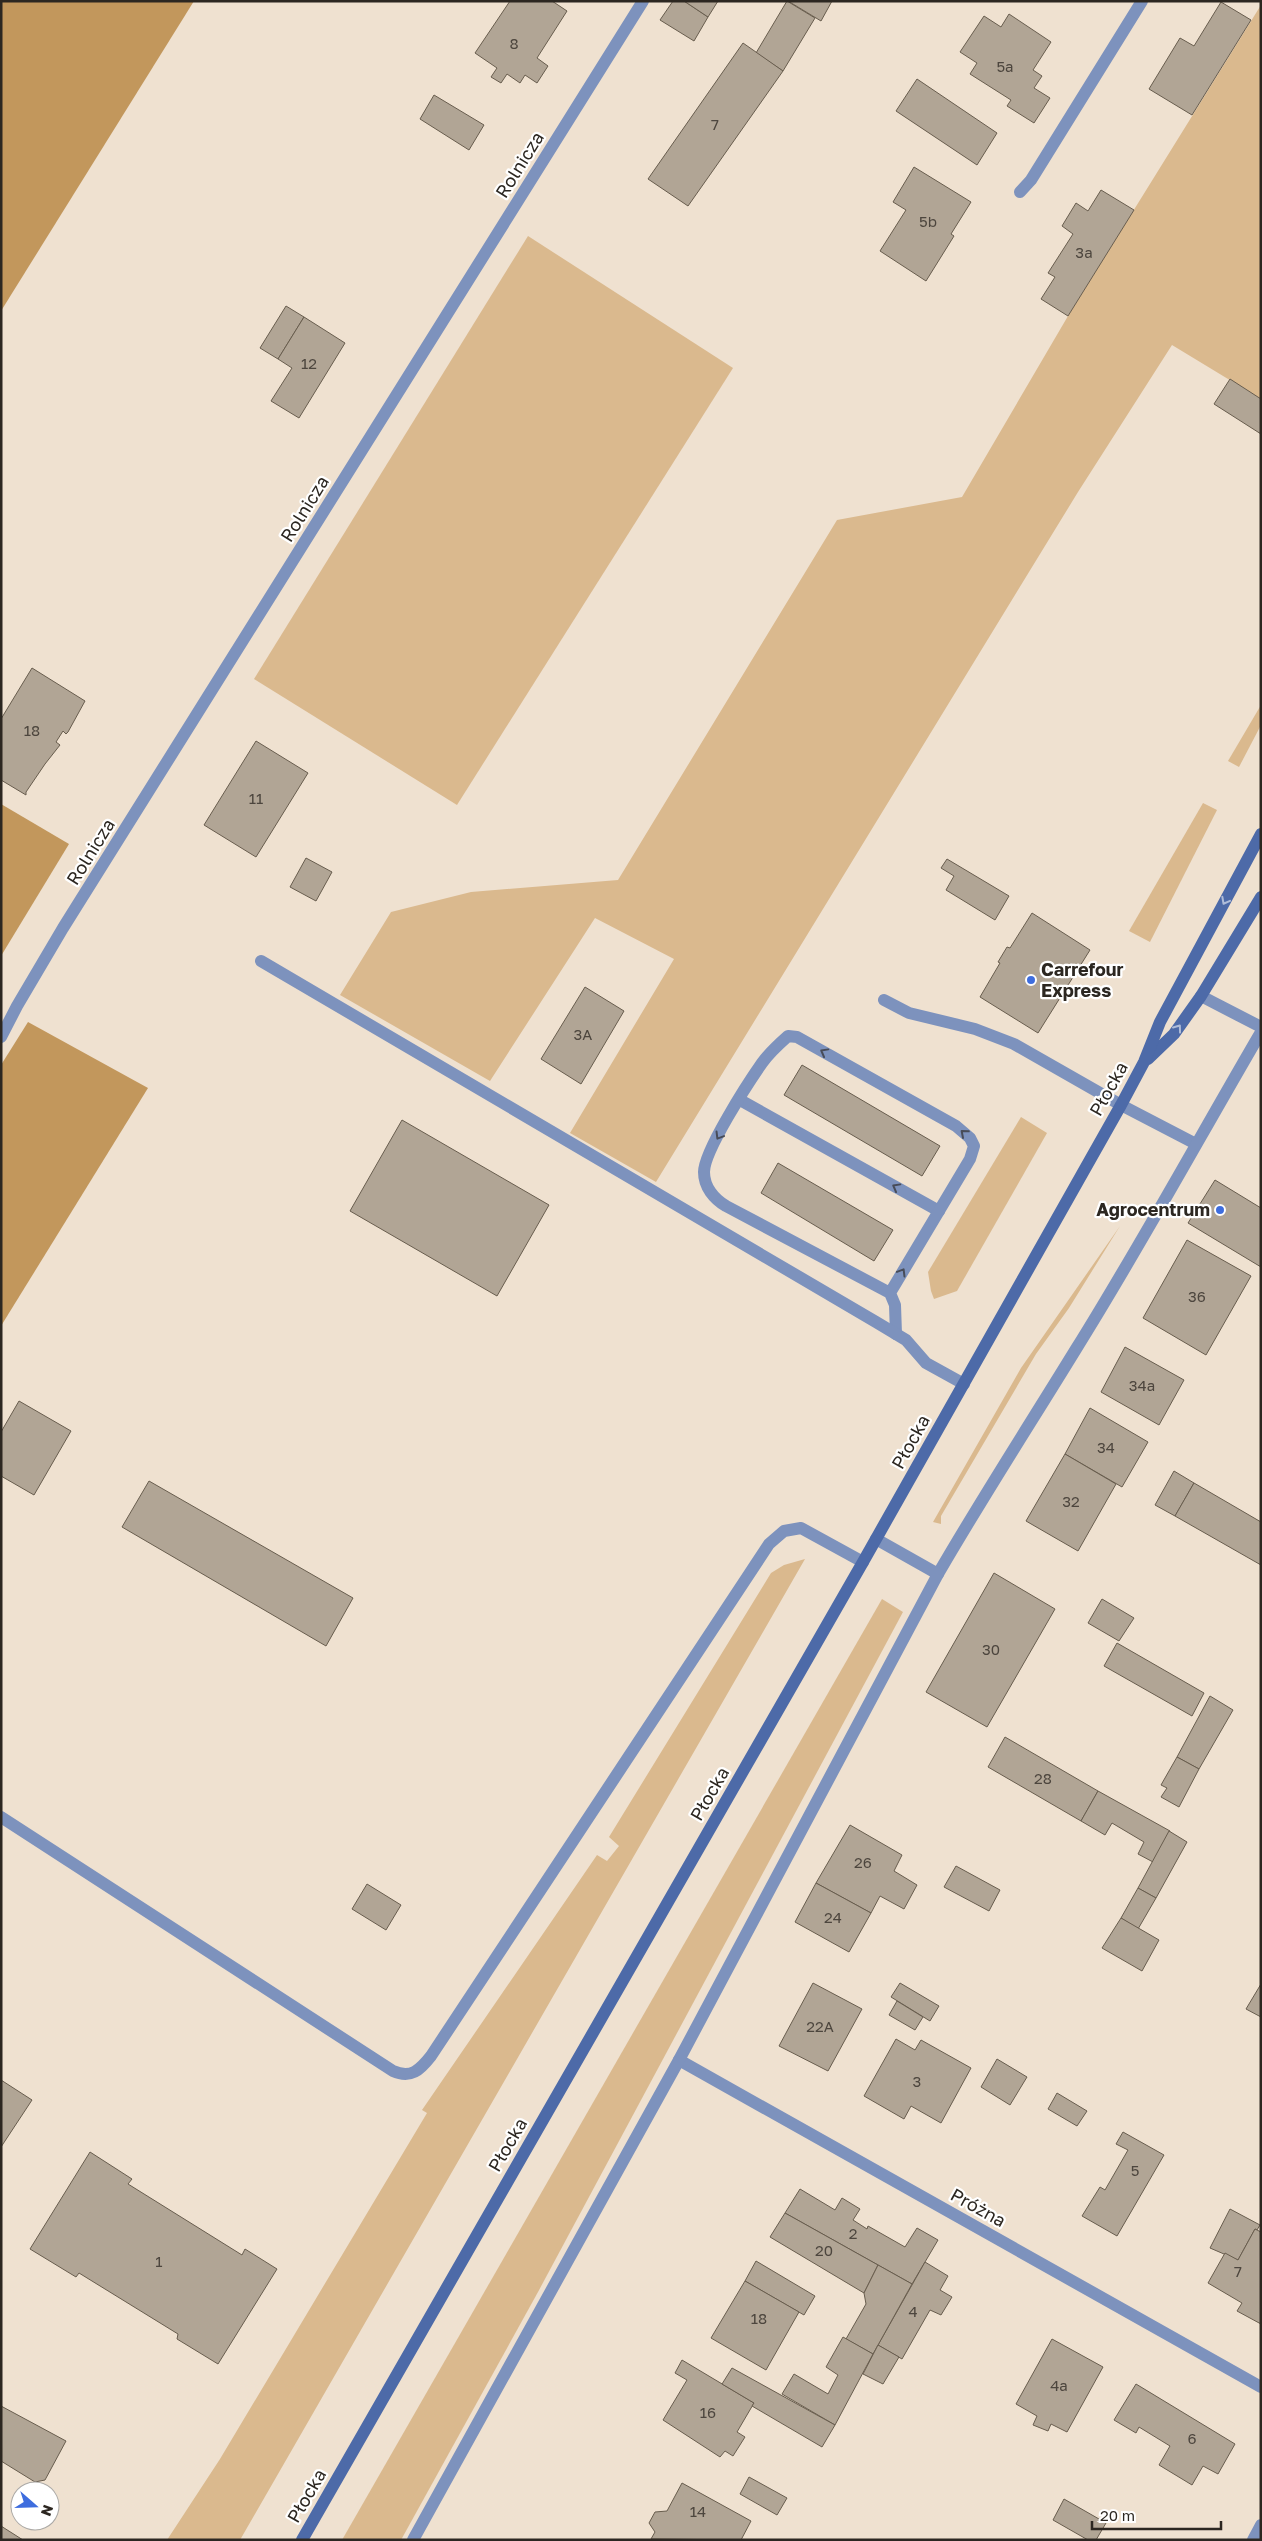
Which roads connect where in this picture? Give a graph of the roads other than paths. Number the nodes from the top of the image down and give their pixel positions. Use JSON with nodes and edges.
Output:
{"nodes":[{"id":1,"x":644,"y":1,"type":"edge"},
{"id":2,"x":1142,"y":1,"type":"edge"},
{"id":3,"x":1020,"y":192,"type":"dead end"},
{"id":4,"x":1261,"y":834,"type":"edge"},
{"id":5,"x":1261,"y":844,"type":"edge"},
{"id":6,"x":1248,"y":858,"type":"junction"},
{"id":7,"x":1261,"y":897,"type":"edge"},
{"id":8,"x":261,"y":961,"type":"dead end"},
{"id":9,"x":1201,"y":996,"type":"junction"},
{"id":10,"x":884,"y":1000,"type":"dead end"},
{"id":11,"x":1261,"y":1027,"type":"edge"},
{"id":12,"x":1261,"y":1032,"type":"edge"},
{"id":13,"x":1,"y":1037,"type":"edge"},
{"id":14,"x":1144,"y":1062,"type":"junction"},
{"id":15,"x":740,"y":1100,"type":"junction"},
{"id":16,"x":1121,"y":1105,"type":"junction"},
{"id":17,"x":1196,"y":1144,"type":"junction"},
{"id":18,"x":939,"y":1211,"type":"junction"},
{"id":19,"x":890,"y":1292,"type":"junction"},
{"id":20,"x":896,"y":1334,"type":"junction"},
{"id":21,"x":964,"y":1384,"type":"junction"},
{"id":22,"x":876,"y":1539,"type":"junction"},
{"id":23,"x":863,"y":1562,"type":"junction"},
{"id":24,"x":938,"y":1574,"type":"junction"},
{"id":25,"x":1,"y":1817,"type":"edge"},
{"id":26,"x":679,"y":2060,"type":"junction"},
{"id":27,"x":1261,"y":2387,"type":"edge"},
{"id":28,"x":1261,"y":2525,"type":"edge"},
{"id":29,"x":302,"y":2540,"type":"edge"},
{"id":30,"x":413,"y":2540,"type":"edge"},
{"id":31,"x":1253,"y":2540,"type":"edge"}],
"edges":[{"from":1,"to":13,"type":"street","name":"Rolnicza"},
{"from":2,"to":3,"type":"street"},
{"from":4,"to":6,"type":"street","name":"Płocka"},
{"from":5,"to":6,"type":"street"},
{"from":6,"to":14,"type":"street","name":"Płocka","one_way":true},
{"from":7,"to":9,"type":"street","name":"Płocka"},
{"from":8,"to":20,"type":"street"},
{"from":9,"to":11,"type":"street"},
{"from":14,"to":9,"type":"street","name":"Płocka","one_way":true},
{"from":10,"to":16,"type":"street"},
{"from":12,"to":17,"type":"street"},
{"from":14,"to":16,"type":"street","name":"Płocka"},
{"from":18,"to":15,"type":"street","one_way":true},
{"from":18,"to":15,"type":"street","one_way":true},
{"from":15,"to":19,"type":"street","one_way":true},
{"from":16,"to":17,"type":"street"},
{"from":16,"to":21,"type":"street","name":"Płocka"},
{"from":17,"to":24,"type":"street"},
{"from":19,"to":18,"type":"street","one_way":true},
{"from":19,"to":20,"type":"street"},
{"from":20,"to":21,"type":"street"},
{"from":21,"to":22,"type":"street","name":"Płocka"},
{"from":22,"to":23,"type":"street","name":"Płocka"},
{"from":22,"to":24,"type":"street"},
{"from":23,"to":25,"type":"street"},
{"from":23,"to":29,"type":"street","name":"Płocka"},
{"from":24,"to":26,"type":"street"},
{"from":26,"to":27,"type":"street","name":"Próżna"},
{"from":26,"to":30,"type":"street"},
{"from":28,"to":31,"type":"street"}]}
